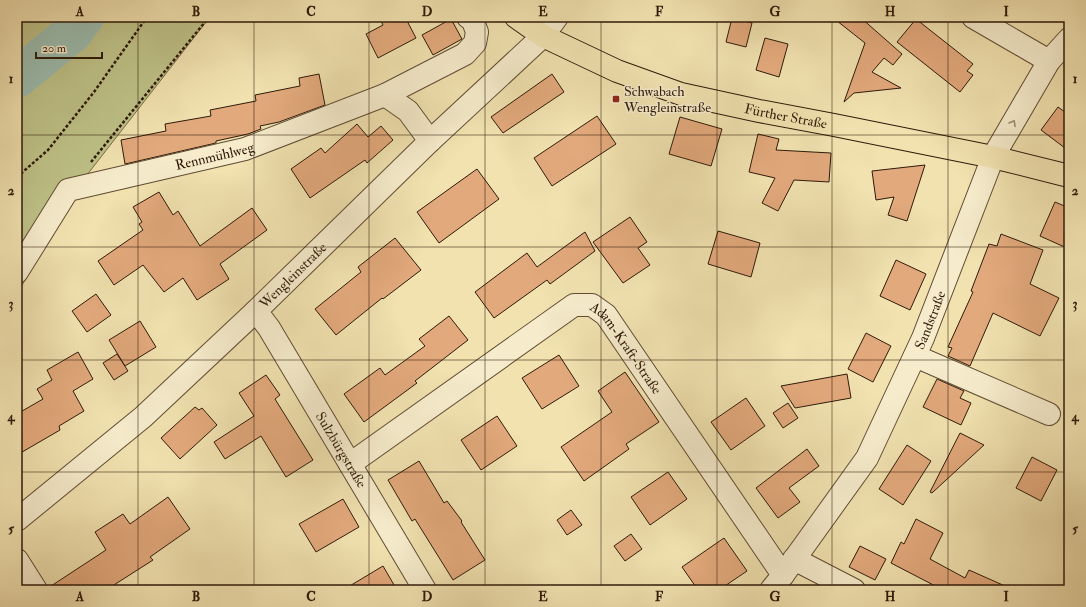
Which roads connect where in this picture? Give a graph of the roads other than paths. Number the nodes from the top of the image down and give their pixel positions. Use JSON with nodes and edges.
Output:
{"nodes":[{"id":1,"x":468,"y":17,"type":"edge"},
{"id":2,"x":516,"y":17,"type":"edge"},
{"id":3,"x":557,"y":17,"type":"edge"},
{"id":4,"x":973,"y":17,"type":"edge"},
{"id":5,"x":543,"y":36,"type":"junction"},
{"id":6,"x":1069,"y":38,"type":"edge"},
{"id":7,"x":1049,"y":61,"type":"junction"},
{"id":8,"x":385,"y":95,"type":"junction"},
{"id":9,"x":430,"y":141,"type":"junction"},
{"id":10,"x":993,"y":157,"type":"junction"},
{"id":11,"x":1069,"y":176,"type":"edge"},
{"id":12,"x":17,"y":272,"type":"edge"},
{"id":13,"x":256,"y":311,"type":"junction"},
{"id":14,"x":915,"y":356,"type":"junction"},
{"id":15,"x":1049,"y":414,"type":"dead end"},
{"id":16,"x":350,"y":464,"type":"junction"},
{"id":17,"x":17,"y":520,"type":"edge"},
{"id":18,"x":17,"y":560,"type":"edge"},
{"id":19,"x":783,"y":575,"type":"edge"},
{"id":20,"x":36,"y":590,"type":"edge"},
{"id":21,"x":425,"y":590,"type":"edge"},
{"id":22,"x":854,"y":590,"type":"edge"}],
"edges":[{"from":1,"to":8,"type":"street","name":"Rennmühlweg"},
{"from":2,"to":5,"type":"main road","name":"Fürther Straße"},
{"from":3,"to":5,"type":"street","name":"Wengleinstraße"},
{"from":4,"to":7,"type":"street"},
{"from":5,"to":9,"type":"street","name":"Wengleinstraße"},
{"from":5,"to":10,"type":"main road","name":"Fürther Straße"},
{"from":6,"to":7,"type":"street","name":"Sandstraße"},
{"from":10,"to":7,"type":"street","name":"Sandstraße","one_way":true},
{"from":8,"to":9,"type":"street"},
{"from":8,"to":12,"type":"street","name":"Rennmühlweg"},
{"from":9,"to":13,"type":"street","name":"Wengleinstraße"},
{"from":10,"to":11,"type":"main road","name":"Fürther Straße"},
{"from":10,"to":14,"type":"street","name":"Sandstraße"},
{"from":13,"to":16,"type":"street","name":"Sulzbürgstraße"},
{"from":13,"to":17,"type":"street","name":"Wengleinstraße"},
{"from":14,"to":15,"type":"street"},
{"from":14,"to":19,"type":"street","name":"Sandstraße"},
{"from":16,"to":19,"type":"street","name":"Adam-Kraft-Straße"},
{"from":16,"to":21,"type":"street","name":"Sulzbürgstraße"},
{"from":18,"to":20,"type":"street"},
{"from":19,"to":22,"type":"street","name":"Adam-Kraft-Straße"}]}
